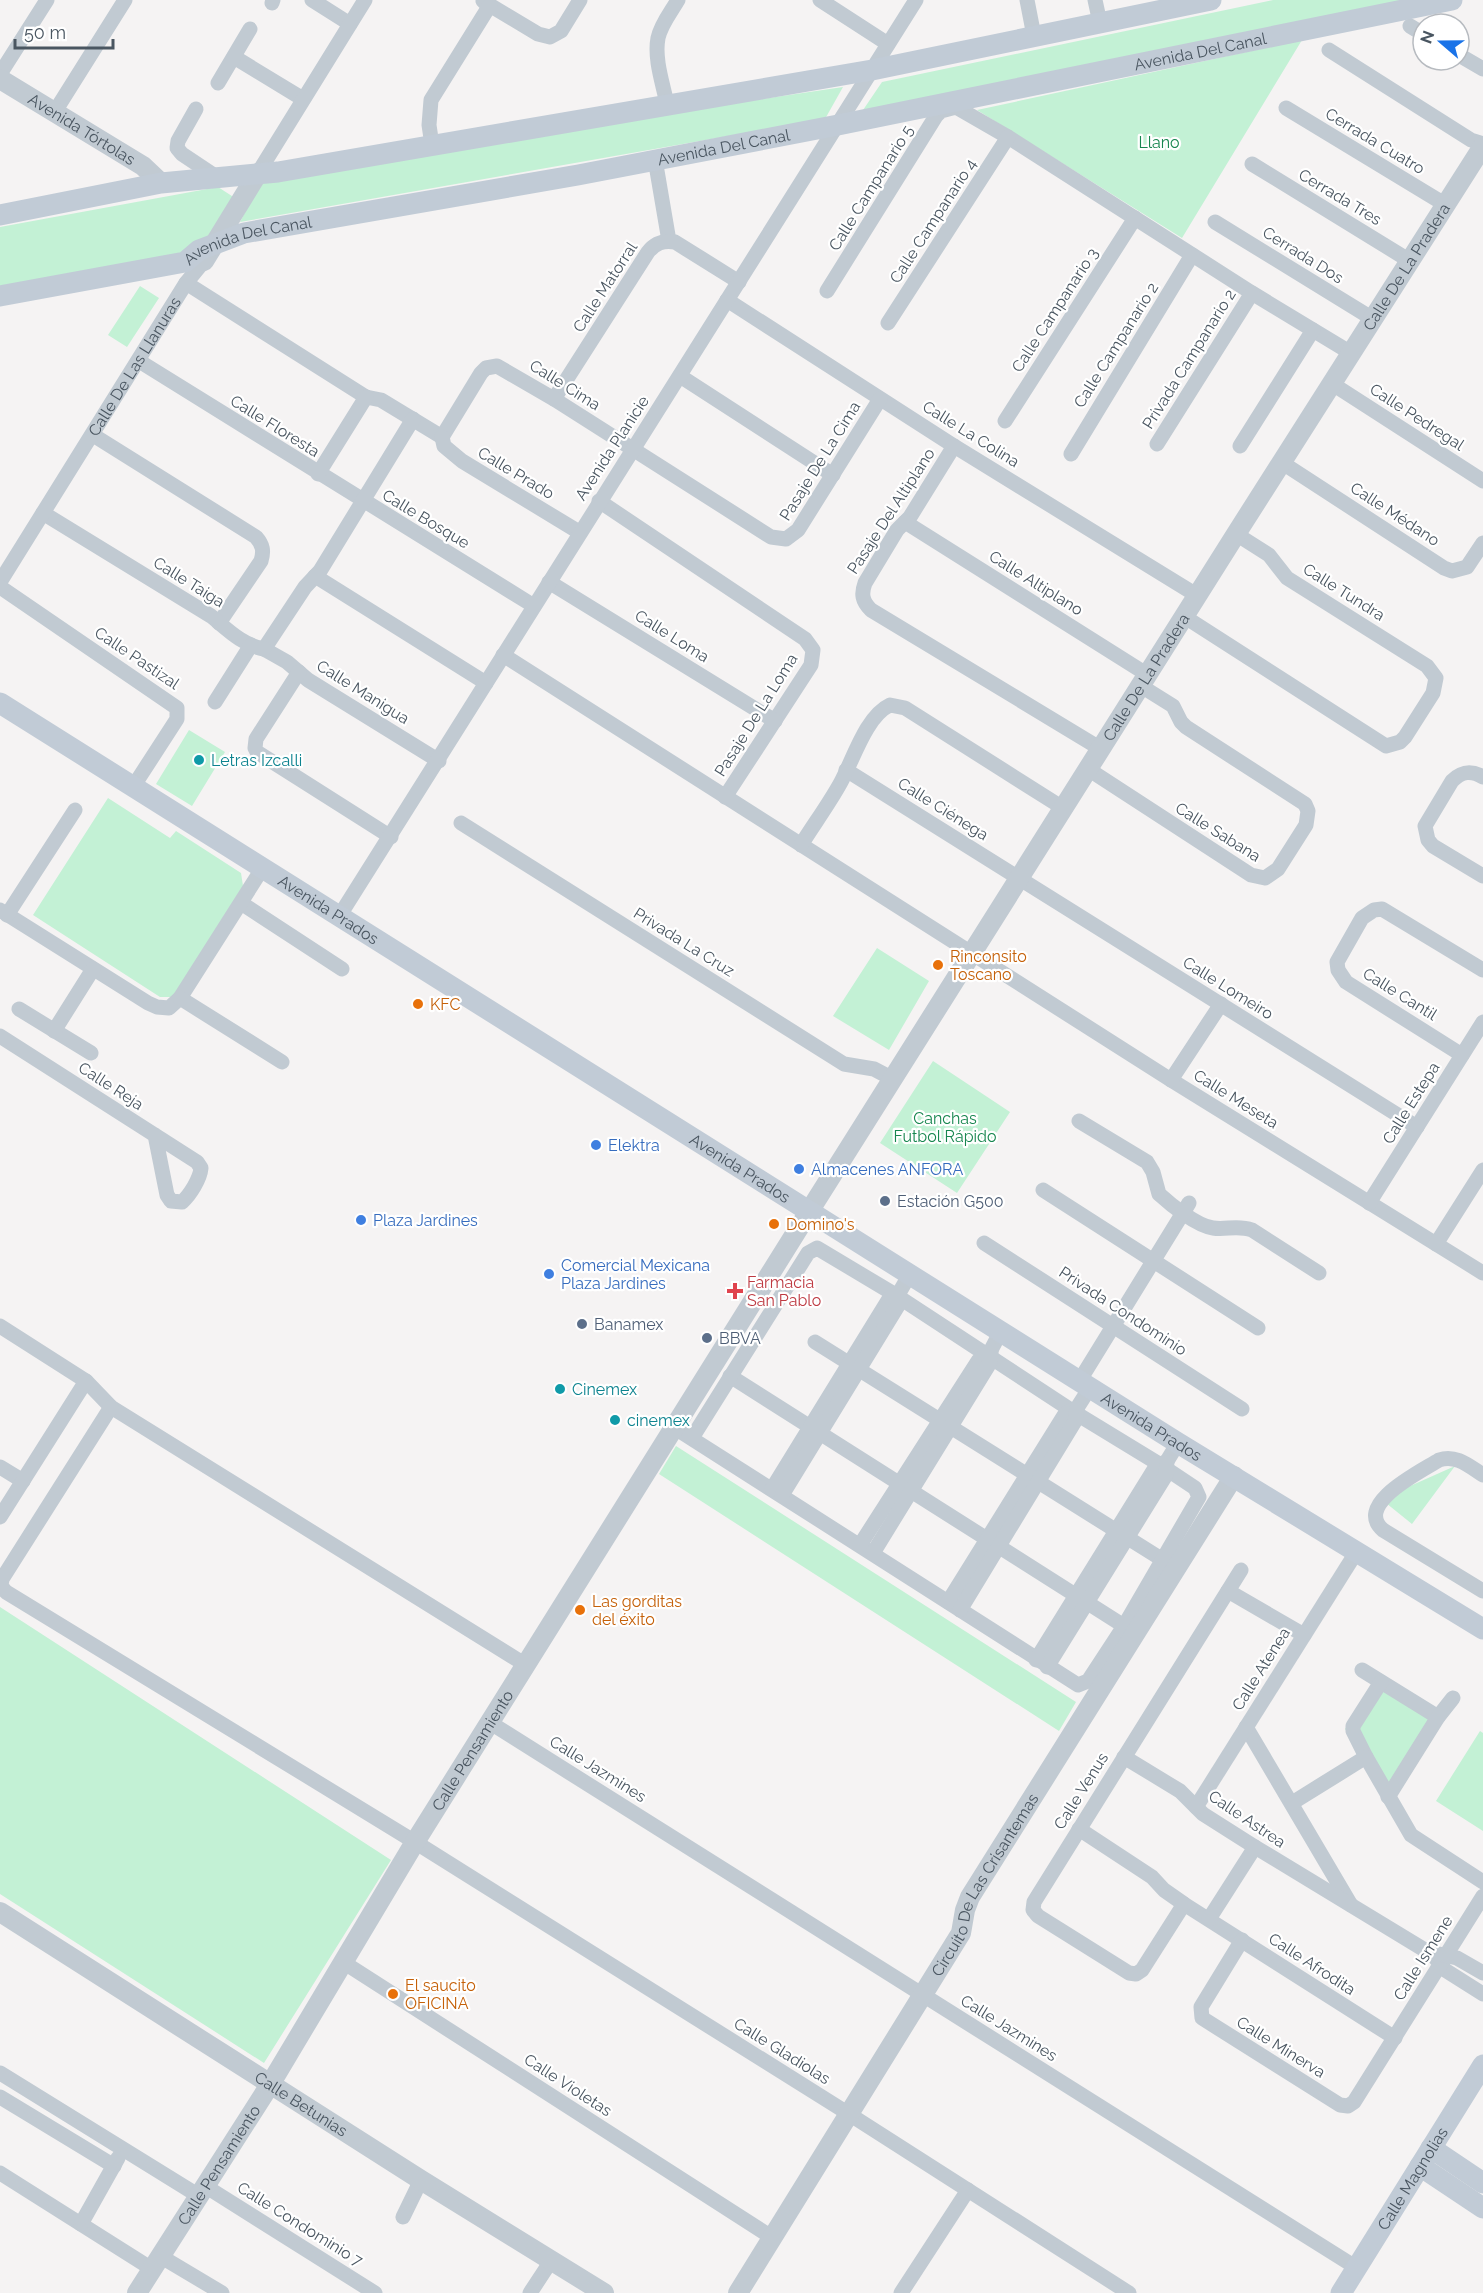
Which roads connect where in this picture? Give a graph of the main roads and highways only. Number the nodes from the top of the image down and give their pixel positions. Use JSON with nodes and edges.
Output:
{"nodes":[{"id":1,"x":1211,"y":0,"type":"edge"},
{"id":2,"x":1452,"y":0,"type":"edge"},
{"id":3,"x":1164,"y":5,"type":"edge"},
{"id":4,"x":0,"y":215,"type":"edge"},
{"id":5,"x":0,"y":296,"type":"edge"},
{"id":6,"x":0,"y":703,"type":"edge"},
{"id":7,"x":1483,"y":1629,"type":"edge"},
{"id":8,"x":1483,"y":2065,"type":"edge"},
{"id":9,"x":1431,"y":2148,"type":"junction"},
{"id":10,"x":1420,"y":2166,"type":"junction"},
{"id":11,"x":1483,"y":2183,"type":"edge"},
{"id":12,"x":1483,"y":2208,"type":"edge"},
{"id":13,"x":1341,"y":2293,"type":"edge"}],
"edges":[{"from":1,"to":3,"type":"main road"},
{"from":2,"to":5,"type":"main road","name":"Avenida Del Canal"},
{"from":3,"to":4,"type":"main road"},
{"from":6,"to":7,"type":"main road","name":"Avenida Prados"},
{"from":8,"to":9,"type":"main road","name":"Calle Magnolias"},
{"from":9,"to":10,"type":"main road","name":"Calle Magnolias"},
{"from":9,"to":11,"type":"main road"},
{"from":10,"to":12,"type":"main road"},
{"from":10,"to":13,"type":"main road","name":"Calle Magnolias"}]}
